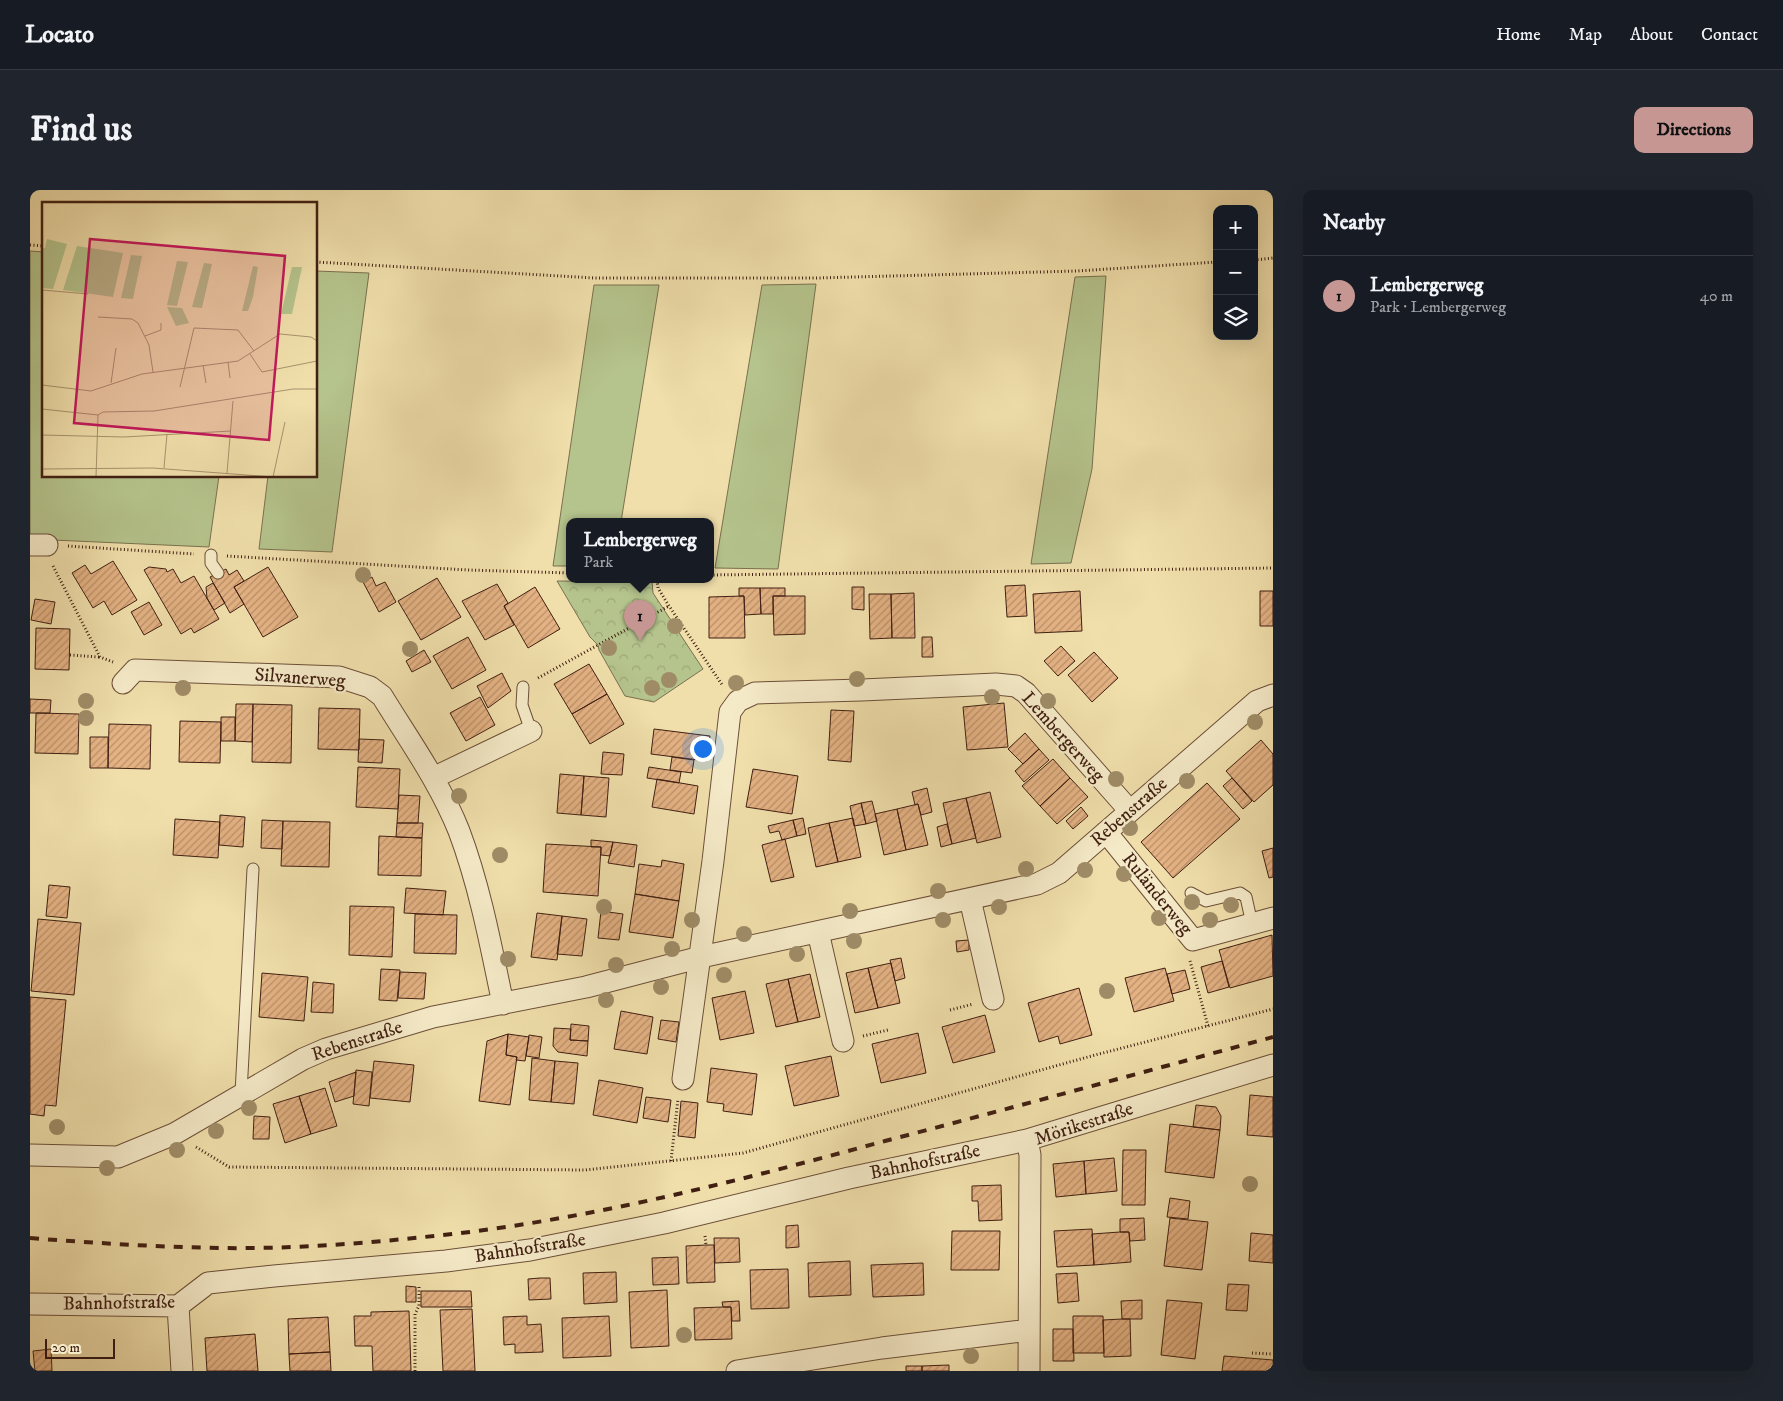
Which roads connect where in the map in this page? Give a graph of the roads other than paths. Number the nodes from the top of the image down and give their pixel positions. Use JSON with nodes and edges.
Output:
{"nodes":[{"id":1,"x":211,"y":555,"type":"road end"},
{"id":2,"x":218,"y":573,"type":"dead end"},
{"id":3,"x":129,"y":677,"type":"road end"},
{"id":4,"x":523,"y":687,"type":"road end"},
{"id":5,"x":1273,"y":695,"type":"edge"},
{"id":6,"x":531,"y":731,"type":"joint"},
{"id":7,"x":433,"y":778,"type":"junction"},
{"id":8,"x":1130,"y":811,"type":"junction"},
{"id":9,"x":1106,"y":832,"type":"junction"},
{"id":10,"x":253,"y":868,"type":"dead end"},
{"id":11,"x":1191,"y":893,"type":"dead end"},
{"id":12,"x":970,"y":899,"type":"junction"},
{"id":13,"x":1273,"y":918,"type":"edge"},
{"id":14,"x":1252,"y":924,"type":"junction"},
{"id":15,"x":818,"y":932,"type":"junction"},
{"id":16,"x":701,"y":957,"type":"junction"},
{"id":17,"x":993,"y":1000,"type":"dead end"},
{"id":18,"x":503,"y":1004,"type":"junction"},
{"id":19,"x":843,"y":1041,"type":"dead end"},
{"id":20,"x":1273,"y":1065,"type":"edge"},
{"id":21,"x":683,"y":1078,"type":"road end"},
{"id":22,"x":241,"y":1093,"type":"junction"},
{"id":23,"x":1027,"y":1140,"type":"junction"},
{"id":24,"x":30,"y":1155,"type":"edge"},
{"id":25,"x":30,"y":1304,"type":"edge"},
{"id":26,"x":178,"y":1306,"type":"junction"},
{"id":27,"x":1029,"y":1330,"type":"junction"},
{"id":28,"x":182,"y":1371,"type":"edge"},
{"id":29,"x":737,"y":1371,"type":"edge"},
{"id":30,"x":1029,"y":1371,"type":"edge"}],
"edges":[{"from":1,"to":2,"type":"lane"},
{"from":3,"to":7,"type":"street","name":"Silvanerweg"},
{"from":4,"to":6,"type":"lane"},
{"from":5,"to":8,"type":"street","name":"Rebenstraße"},
{"from":6,"to":7,"type":"street"},
{"from":7,"to":18,"type":"street","name":"Silvanerweg"},
{"from":8,"to":9,"type":"street","name":"Rebenstraße"},
{"from":8,"to":16,"type":"street","name":"Lembergerweg"},
{"from":9,"to":12,"type":"street","name":"Rebenstraße"},
{"from":9,"to":14,"type":"street","name":"Ruländerweg"},
{"from":10,"to":22,"type":"lane"},
{"from":11,"to":14,"type":"lane"},
{"from":12,"to":15,"type":"street","name":"Rebenstraße"},
{"from":12,"to":17,"type":"street"},
{"from":13,"to":14,"type":"street","name":"Ruländerweg"},
{"from":15,"to":16,"type":"street","name":"Rebenstraße"},
{"from":15,"to":19,"type":"street"},
{"from":16,"to":18,"type":"street","name":"Rebenstraße"},
{"from":16,"to":21,"type":"street"},
{"from":18,"to":22,"type":"street","name":"Rebenstraße"},
{"from":20,"to":23,"type":"street","name":"Mörikestraße"},
{"from":22,"to":24,"type":"street","name":"Rebenstraße"},
{"from":23,"to":26,"type":"street","name":"Bahnhofstraße"},
{"from":23,"to":27,"type":"street","name":"Mörikestraße"},
{"from":25,"to":26,"type":"street","name":"Bahnhofstraße"},
{"from":26,"to":28,"type":"street"},
{"from":27,"to":29,"type":"street"},
{"from":27,"to":30,"type":"street","name":"Mörikestraße"}]}
